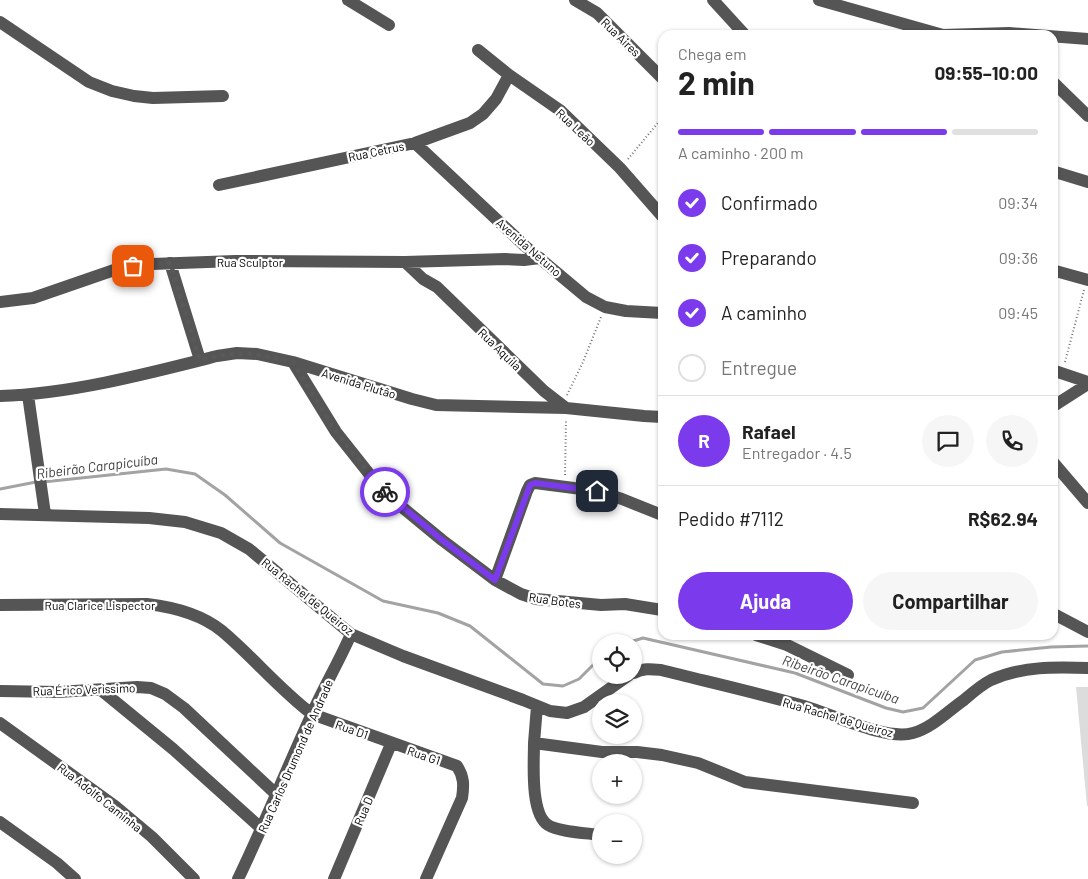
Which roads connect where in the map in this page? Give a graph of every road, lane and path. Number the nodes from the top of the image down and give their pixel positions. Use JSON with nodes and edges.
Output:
{"nodes":[{"id":1,"x":348,"y":0,"type":"edge"},
{"id":2,"x":575,"y":0,"type":"edge"},
{"id":3,"x":713,"y":0,"type":"edge"},
{"id":4,"x":819,"y":0,"type":"edge"},
{"id":5,"x":0,"y":22,"type":"edge"},
{"id":6,"x":389,"y":25,"type":"dead end"},
{"id":7,"x":740,"y":30,"type":"edge"},
{"id":8,"x":925,"y":30,"type":"edge"},
{"id":9,"x":1058,"y":36,"type":"edge"},
{"id":10,"x":1088,"y":39,"type":"edge"},
{"id":11,"x":478,"y":50,"type":"dead end"},
{"id":12,"x":658,"y":74,"type":"edge"},
{"id":13,"x":509,"y":75,"type":"junction"},
{"id":14,"x":1058,"y":87,"type":"edge"},
{"id":15,"x":223,"y":96,"type":"dead end"},
{"id":16,"x":1088,"y":116,"type":"edge"},
{"id":17,"x":658,"y":123,"type":"edge"},
{"id":18,"x":415,"y":143,"type":"junction"},
{"id":19,"x":620,"y":168,"type":"junction"},
{"id":20,"x":1058,"y":173,"type":"edge"},
{"id":21,"x":1088,"y":182,"type":"edge"},
{"id":22,"x":219,"y":184,"type":"dead end"},
{"id":23,"x":658,"y":211,"type":"edge"},
{"id":24,"x":526,"y":246,"type":"junction"},
{"id":25,"x":540,"y":258,"type":"junction"},
{"id":26,"x":506,"y":259,"type":"junction"},
{"id":27,"x":435,"y":261,"type":"junction"},
{"id":28,"x":405,"y":262,"type":"junction"},
{"id":29,"x":170,"y":263,"type":"junction"},
{"id":30,"x":1058,"y":272,"type":"edge"},
{"id":31,"x":1088,"y":280,"type":"edge"},
{"id":32,"x":437,"y":287,"type":"junction"},
{"id":33,"x":0,"y":302,"type":"edge"},
{"id":34,"x":605,"y":307,"type":"junction"},
{"id":35,"x":658,"y":313,"type":"edge"},
{"id":36,"x":200,"y":360,"type":"junction"},
{"id":37,"x":293,"y":362,"type":"junction"},
{"id":38,"x":1058,"y":371,"type":"edge"},
{"id":39,"x":326,"y":373,"type":"junction"},
{"id":40,"x":1088,"y":383,"type":"edge"},
{"id":41,"x":539,"y":386,"type":"junction"},
{"id":42,"x":28,"y":395,"type":"junction"},
{"id":43,"x":0,"y":396,"type":"edge"},
{"id":44,"x":319,"y":402,"type":"junction"},
{"id":45,"x":1058,"y":403,"type":"edge"},
{"id":46,"x":536,"y":407,"type":"junction"},
{"id":47,"x":566,"y":408,"type":"junction"},
{"id":48,"x":658,"y":417,"type":"edge"},
{"id":49,"x":1058,"y":468,"type":"edge"},
{"id":50,"x":565,"y":486,"type":"junction"},
{"id":51,"x":1088,"y":503,"type":"edge"},
{"id":52,"x":658,"y":513,"type":"edge"},
{"id":53,"x":0,"y":514,"type":"edge"},
{"id":54,"x":45,"y":514,"type":"junction"},
{"id":55,"x":495,"y":580,"type":"junction"},
{"id":56,"x":0,"y":605,"type":"edge"},
{"id":57,"x":658,"y":609,"type":"edge"},
{"id":58,"x":1058,"y":616,"type":"edge"},
{"id":59,"x":1088,"y":632,"type":"edge"},
{"id":60,"x":351,"y":634,"type":"junction"},
{"id":61,"x":772,"y":640,"type":"edge"},
{"id":62,"x":1088,"y":668,"type":"edge"},
{"id":63,"x":642,"y":670,"type":"edge"},
{"id":64,"x":848,"y":674,"type":"dead end"},
{"id":65,"x":616,"y":684,"type":"edge"},
{"id":66,"x":101,"y":690,"type":"junction"},
{"id":67,"x":0,"y":691,"type":"edge"},
{"id":68,"x":537,"y":706,"type":"junction"},
{"id":69,"x":312,"y":714,"type":"junction"},
{"id":70,"x":0,"y":723,"type":"edge"},
{"id":71,"x":534,"y":743,"type":"junction"},
{"id":72,"x":392,"y":744,"type":"junction"},
{"id":73,"x":277,"y":795,"type":"junction"},
{"id":74,"x":913,"y":803,"type":"dead end"},
{"id":75,"x":0,"y":822,"type":"edge"},
{"id":76,"x":262,"y":829,"type":"junction"},
{"id":77,"x":592,"y":834,"type":"edge"},
{"id":78,"x":75,"y":879,"type":"edge"},
{"id":79,"x":194,"y":879,"type":"edge"},
{"id":80,"x":238,"y":879,"type":"edge"},
{"id":81,"x":334,"y":879,"type":"edge"},
{"id":82,"x":426,"y":879,"type":"edge"}],
"edges":[{"from":1,"to":6,"type":"street"},
{"from":2,"to":12,"type":"street","name":"Rua Aires"},
{"from":3,"to":7,"type":"street"},
{"from":4,"to":8,"type":"street"},
{"from":5,"to":15,"type":"street"},
{"from":9,"to":10,"type":"street"},
{"from":11,"to":13,"type":"street","name":"Rua Leão"},
{"from":13,"to":18,"type":"street","name":"Rua Cetrus"},
{"from":13,"to":19,"type":"street","name":"Rua Leão"},
{"from":14,"to":16,"type":"street"},
{"from":17,"to":19,"type":"path"},
{"from":18,"to":22,"type":"street","name":"Rua Cetrus"},
{"from":18,"to":24,"type":"street","name":"Avenida Netuno"},
{"from":19,"to":23,"type":"street","name":"Rua Leão"},
{"from":20,"to":21,"type":"street"},
{"from":24,"to":25,"type":"street","name":"Avenida Netuno"},
{"from":24,"to":26,"type":"street"},
{"from":25,"to":26,"type":"street","name":"Rua Sculptor"},
{"from":25,"to":34,"type":"street","name":"Avenida Netuno"},
{"from":26,"to":27,"type":"street","name":"Rua Sculptor"},
{"from":27,"to":28,"type":"street","name":"Rua Sculptor"},
{"from":27,"to":32,"type":"street"},
{"from":28,"to":29,"type":"street","name":"Rua Sculptor"},
{"from":28,"to":32,"type":"street","name":"Rua Aquila"},
{"from":29,"to":33,"type":"street","name":"Rua Sculptor"},
{"from":29,"to":36,"type":"street"},
{"from":30,"to":31,"type":"street"},
{"from":31,"to":38,"type":"path"},
{"from":32,"to":41,"type":"street","name":"Rua Aquila"},
{"from":34,"to":35,"type":"street","name":"Avenida Netuno"},
{"from":34,"to":47,"type":"path"},
{"from":36,"to":37,"type":"street","name":"Avenida Plutão"},
{"from":36,"to":42,"type":"street","name":"Avenida Plutão"},
{"from":37,"to":39,"type":"street","name":"Avenida Plutão"},
{"from":37,"to":44,"type":"street","name":"Rua Botes"},
{"from":38,"to":40,"type":"street"},
{"from":39,"to":44,"type":"street"},
{"from":39,"to":46,"type":"street","name":"Avenida Plutão"},
{"from":40,"to":45,"type":"street"},
{"from":41,"to":46,"type":"street"},
{"from":41,"to":47,"type":"street","name":"Rua Aquila"},
{"from":42,"to":43,"type":"street","name":"Avenida Plutão"},
{"from":42,"to":54,"type":"street"},
{"from":44,"to":55,"type":"street","name":"Rua Botes"},
{"from":46,"to":47,"type":"street","name":"Avenida Plutão"},
{"from":47,"to":48,"type":"street","name":"Avenida Plutão"},
{"from":47,"to":50,"type":"path"},
{"from":49,"to":51,"type":"street"},
{"from":50,"to":52,"type":"street"},
{"from":50,"to":55,"type":"street"},
{"from":53,"to":54,"type":"street","name":"Rua Rachel de Queiroz"},
{"from":54,"to":60,"type":"street","name":"Rua Rachel de Queiroz"},
{"from":55,"to":57,"type":"street","name":"Rua Botes"},
{"from":56,"to":69,"type":"street","name":"Rua Clarice Lispector"},
{"from":58,"to":59,"type":"street"},
{"from":60,"to":68,"type":"street","name":"Rua Rachel de Queiroz"},
{"from":60,"to":69,"type":"street","name":"Rua Carlos Drumond de Andrade"},
{"from":61,"to":64,"type":"street"},
{"from":62,"to":63,"type":"street","name":"Rua Rachel de Queiroz"},
{"from":65,"to":68,"type":"street","name":"Rua Rachel de Queiroz"},
{"from":66,"to":67,"type":"street","name":"Rua Érico Veríssimo"},
{"from":66,"to":73,"type":"street","name":"Rua Érico Veríssimo"},
{"from":66,"to":76,"type":"street"},
{"from":68,"to":71,"type":"street"},
{"from":69,"to":72,"type":"street","name":"Rua D1"},
{"from":69,"to":73,"type":"street","name":"Rua Carlos Drumond de Andrade"},
{"from":70,"to":79,"type":"street","name":"Rua Adolfo Caminha"},
{"from":71,"to":74,"type":"street"},
{"from":71,"to":77,"type":"street"},
{"from":72,"to":81,"type":"street","name":"Rua D"},
{"from":72,"to":82,"type":"street","name":"Rua G1"},
{"from":73,"to":76,"type":"street","name":"Rua Carlos Drumond de Andrade"},
{"from":75,"to":78,"type":"street"},
{"from":76,"to":80,"type":"street","name":"Rua Carlos Drumond de Andrade"}]}
